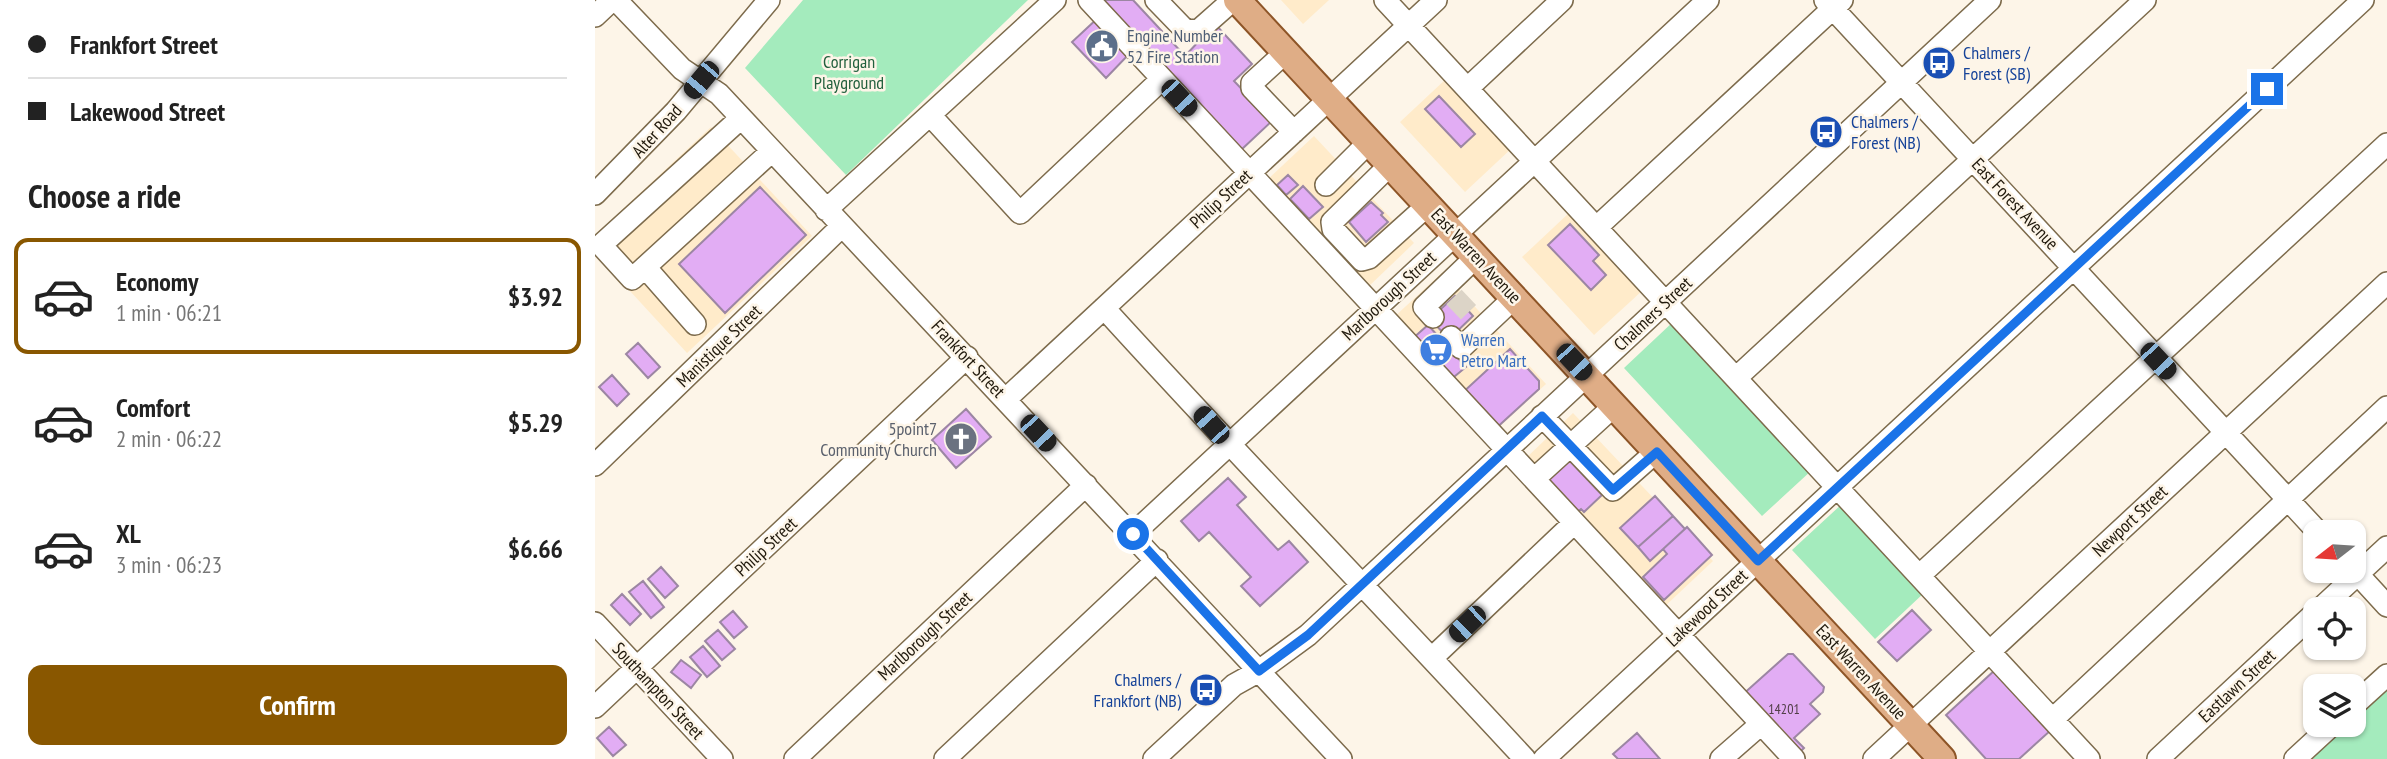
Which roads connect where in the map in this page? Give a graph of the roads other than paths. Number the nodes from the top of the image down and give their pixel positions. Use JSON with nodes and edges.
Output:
{"nodes":[{"id":1,"x":769,"y":0,"type":"edge"},
{"id":2,"x":1055,"y":0,"type":"edge"},
{"id":3,"x":1089,"y":0,"type":"edge"},
{"id":4,"x":1156,"y":0,"type":"edge"},
{"id":5,"x":1235,"y":0,"type":"edge"},
{"id":6,"x":1385,"y":0,"type":"edge"},
{"id":7,"x":1436,"y":0,"type":"edge"},
{"id":8,"x":1562,"y":0,"type":"edge"},
{"id":9,"x":1708,"y":0,"type":"edge"},
{"id":10,"x":1990,"y":0,"type":"edge"},
{"id":11,"x":2144,"y":0,"type":"edge"},
{"id":12,"x":2363,"y":0,"type":"edge"},
{"id":13,"x":622,"y":3,"type":"edge"},
{"id":14,"x":1833,"y":3,"type":"edge"},
{"id":15,"x":595,"y":16,"type":"edge"},
{"id":16,"x":1409,"y":25,"type":"junction"},
{"id":17,"x":1286,"y":52,"type":"junction"},
{"id":18,"x":1162,"y":79,"type":"junction"},
{"id":19,"x":701,"y":80,"type":"junction"},
{"id":20,"x":1902,"y":83,"type":"junction"},
{"id":21,"x":1468,"y":88,"type":"junction"},
{"id":22,"x":1329,"y":99,"type":"junction"},
{"id":23,"x":930,"y":115,"type":"junction"},
{"id":24,"x":741,"y":118,"type":"junction"},
{"id":25,"x":1294,"y":132,"type":"junction"},
{"id":26,"x":1369,"y":142,"type":"junction"},
{"id":27,"x":2387,"y":144,"type":"edge"},
{"id":28,"x":772,"y":151,"type":"junction"},
{"id":29,"x":1973,"y":159,"type":"junction"},
{"id":30,"x":1535,"y":160,"type":"junction"},
{"id":31,"x":1390,"y":164,"type":"junction"},
{"id":32,"x":1248,"y":174,"type":"junction"},
{"id":33,"x":1326,"y":185,"type":"dead end"},
{"id":34,"x":595,"y":194,"type":"edge"},
{"id":35,"x":1428,"y":205,"type":"junction"},
{"id":36,"x":826,"y":209,"type":"junction"},
{"id":37,"x":842,"y":226,"type":"junction"},
{"id":38,"x":1597,"y":227,"type":"junction"},
{"id":39,"x":1455,"y":234,"type":"junction"},
{"id":40,"x":1476,"y":257,"type":"junction"},
{"id":41,"x":645,"y":267,"type":"junction"},
{"id":42,"x":2074,"y":268,"type":"junction"},
{"id":43,"x":1413,"y":273,"type":"junction"},
{"id":44,"x":2387,"y":283,"type":"edge"},
{"id":45,"x":1514,"y":298,"type":"junction"},
{"id":46,"x":1666,"y":302,"type":"junction"},
{"id":47,"x":1104,"y":308,"type":"junction"},
{"id":48,"x":1374,"y":309,"type":"junction"},
{"id":49,"x":695,"y":324,"type":"dead end"},
{"id":50,"x":1468,"y":329,"type":"dead end"},
{"id":51,"x":967,"y":357,"type":"junction"},
{"id":52,"x":2155,"y":358,"type":"junction"},
{"id":53,"x":1587,"y":376,"type":"junction"},
{"id":54,"x":1736,"y":378,"type":"junction"},
{"id":55,"x":1006,"y":399,"type":"junction"},
{"id":56,"x":1614,"y":405,"type":"junction"},
{"id":57,"x":2387,"y":407,"type":"edge"},
{"id":58,"x":1542,"y":416,"type":"junction"},
{"id":59,"x":2225,"y":433,"type":"junction"},
{"id":60,"x":1229,"y":445,"type":"junction"},
{"id":61,"x":1570,"y":445,"type":"junction"},
{"id":62,"x":1507,"y":449,"type":"junction"},
{"id":63,"x":1657,"y":452,"type":"junction"},
{"id":64,"x":595,"y":465,"type":"edge"},
{"id":65,"x":1534,"y":479,"type":"junction"},
{"id":66,"x":1086,"y":485,"type":"junction"},
{"id":67,"x":1838,"y":487,"type":"junction"},
{"id":68,"x":2287,"y":499,"type":"junction"},
{"id":69,"x":2307,"y":520,"type":"edge"},
{"id":70,"x":1574,"y":523,"type":"junction"},
{"id":71,"x":1133,"y":534,"type":"junction"},
{"id":72,"x":2387,"y":547,"type":"edge"},
{"id":73,"x":1157,"y":560,"type":"junction"},
{"id":74,"x":1758,"y":561,"type":"junction"},
{"id":75,"x":2366,"y":563,"type":"edge"},
{"id":76,"x":1920,"y":575,"type":"junction"},
{"id":77,"x":1363,"y":583,"type":"junction"},
{"id":78,"x":2345,"y":583,"type":"edge"},
{"id":79,"x":2365,"y":583,"type":"edge"},
{"id":80,"x":2331,"y":597,"type":"edge"},
{"id":81,"x":2387,"y":606,"type":"edge"},
{"id":82,"x":595,"y":623,"type":"edge"},
{"id":83,"x":2303,"y":624,"type":"edge"},
{"id":84,"x":1678,"y":635,"type":"junction"},
{"id":85,"x":1991,"y":650,"type":"junction"},
{"id":86,"x":1432,"y":658,"type":"junction"},
{"id":87,"x":637,"y":668,"type":"junction"},
{"id":88,"x":1259,"y":671,"type":"junction"},
{"id":89,"x":2387,"y":675,"type":"edge"},
{"id":90,"x":2366,"y":694,"type":"edge"},
{"id":91,"x":595,"y":707,"type":"edge"},
{"id":92,"x":2053,"y":719,"type":"junction"},
{"id":93,"x":1761,"y":724,"type":"junction"},
{"id":94,"x":1911,"y":725,"type":"junction"},
{"id":95,"x":2319,"y":737,"type":"edge"},
{"id":96,"x":722,"y":759,"type":"edge"},
{"id":97,"x":795,"y":759,"type":"edge"},
{"id":98,"x":945,"y":759,"type":"edge"},
{"id":99,"x":1154,"y":759,"type":"edge"},
{"id":100,"x":1341,"y":759,"type":"edge"},
{"id":101,"x":1525,"y":759,"type":"edge"},
{"id":102,"x":1544,"y":759,"type":"edge"},
{"id":103,"x":1721,"y":759,"type":"edge"},
{"id":104,"x":1794,"y":759,"type":"edge"},
{"id":105,"x":1874,"y":759,"type":"edge"},
{"id":106,"x":1942,"y":759,"type":"edge"},
{"id":107,"x":2089,"y":759,"type":"edge"},
{"id":108,"x":2158,"y":759,"type":"edge"},
{"id":109,"x":2295,"y":759,"type":"edge"}],
"edges":[{"from":1,"to":19,"type":"street","name":"Alter Road"},
{"from":2,"to":23,"type":"street"},
{"from":3,"to":18,"type":"street"},
{"from":4,"to":5,"type":"street"},
{"from":5,"to":17,"type":"main road","name":"East Warren Avenue"},
{"from":6,"to":16,"type":"street"},
{"from":7,"to":16,"type":"street","name":"Philip Street"},
{"from":8,"to":21,"type":"street"},
{"from":9,"to":30,"type":"street","name":"Marlborough Street"},
{"from":10,"to":20,"type":"street","name":"Chalmers Street"},
{"from":11,"to":29,"type":"street"},
{"from":12,"to":42,"type":"street","name":"Lakewood Street"},
{"from":13,"to":15,"type":"street"},
{"from":13,"to":19,"type":"street","name":"Frankfort Street"},
{"from":14,"to":20,"type":"street","name":"East Forest Avenue"},
{"from":14,"to":38,"type":"street"},
{"from":16,"to":21,"type":"street"},
{"from":16,"to":22,"type":"street","name":"Philip Street"},
{"from":17,"to":22,"type":"main road","name":"East Warren Avenue"},
{"from":17,"to":25,"type":"street"},
{"from":18,"to":23,"type":"street"},
{"from":18,"to":32,"type":"street"},
{"from":19,"to":24,"type":"street","name":"Frankfort Street"},
{"from":19,"to":34,"type":"street","name":"Alter Road"},
{"from":20,"to":29,"type":"street","name":"East Forest Avenue"},
{"from":20,"to":46,"type":"street","name":"Chalmers Street"},
{"from":21,"to":30,"type":"street"},
{"from":22,"to":25,"type":"street","name":"Philip Street"},
{"from":22,"to":26,"type":"main road","name":"East Warren Avenue"},
{"from":23,"to":36,"type":"street"},
{"from":24,"to":28,"type":"street","name":"Frankfort Street"},
{"from":24,"to":41,"type":"street"},
{"from":25,"to":32,"type":"street","name":"Philip Street"},
{"from":26,"to":31,"type":"main road","name":"East Warren Avenue"},
{"from":26,"to":33,"type":"street"},
{"from":27,"to":52,"type":"street"},
{"from":28,"to":36,"type":"street","name":"Frankfort Street"},
{"from":28,"to":41,"type":"street"},
{"from":29,"to":42,"type":"street","name":"East Forest Avenue"},
{"from":29,"to":54,"type":"street"},
{"from":30,"to":38,"type":"street"},
{"from":30,"to":39,"type":"street","name":"Marlborough Street"},
{"from":31,"to":35,"type":"main road","name":"East Warren Avenue"},
{"from":31,"to":35,"type":"street"},
{"from":32,"to":47,"type":"street","name":"Philip Street"},
{"from":32,"to":48,"type":"street"},
{"from":35,"to":39,"type":"main road","name":"East Warren Avenue"},
{"from":36,"to":37,"type":"street","name":"Frankfort Street"},
{"from":37,"to":51,"type":"street","name":"Frankfort Street"},
{"from":37,"to":64,"type":"street","name":"Manistique Street"},
{"from":38,"to":46,"type":"street"},
{"from":39,"to":40,"type":"main road","name":"East Warren Avenue"},
{"from":39,"to":43,"type":"street","name":"Marlborough Street"},
{"from":40,"to":43,"type":"street"},
{"from":40,"to":45,"type":"main road","name":"East Warren Avenue"},
{"from":41,"to":49,"type":"street"},
{"from":42,"to":52,"type":"street","name":"East Forest Avenue"},
{"from":42,"to":67,"type":"street","name":"Lakewood Street"},
{"from":43,"to":48,"type":"street","name":"Marlborough Street"},
{"from":44,"to":59,"type":"street","name":"Newport Street"},
{"from":45,"to":50,"type":"street"},
{"from":45,"to":53,"type":"main road","name":"East Warren Avenue"},
{"from":46,"to":53,"type":"street","name":"Chalmers Street"},
{"from":46,"to":54,"type":"street"},
{"from":47,"to":55,"type":"street","name":"Philip Street"},
{"from":47,"to":60,"type":"street"},
{"from":48,"to":60,"type":"street","name":"Marlborough Street"},
{"from":48,"to":62,"type":"street"},
{"from":51,"to":55,"type":"street","name":"Frankfort Street"},
{"from":51,"to":87,"type":"street","name":"Philip Street"},
{"from":52,"to":59,"type":"street","name":"East Forest Avenue"},
{"from":52,"to":76,"type":"street"},
{"from":53,"to":56,"type":"main road","name":"East Warren Avenue"},
{"from":53,"to":58,"type":"street","name":"Chalmers Street"},
{"from":54,"to":67,"type":"street"},
{"from":55,"to":66,"type":"street","name":"Frankfort Street"},
{"from":56,"to":61,"type":"street"},
{"from":56,"to":63,"type":"main road","name":"East Warren Avenue"},
{"from":57,"to":68,"type":"street"},
{"from":58,"to":61,"type":"street"},
{"from":58,"to":62,"type":"street","name":"Chalmers Street"},
{"from":59,"to":68,"type":"street","name":"East Forest Avenue"},
{"from":59,"to":85,"type":"street","name":"Newport Street"},
{"from":60,"to":71,"type":"street","name":"Marlborough Street"},
{"from":60,"to":77,"type":"street"},
{"from":61,"to":63,"type":"street"},
{"from":61,"to":65,"type":"street"},
{"from":62,"to":65,"type":"street"},
{"from":62,"to":77,"type":"street","name":"Chalmers Street"},
{"from":63,"to":74,"type":"main road","name":"East Warren Avenue"},
{"from":65,"to":70,"type":"street"},
{"from":66,"to":71,"type":"street","name":"Frankfort Street"},
{"from":66,"to":97,"type":"street","name":"Marlborough Street"},
{"from":67,"to":74,"type":"street","name":"Lakewood Street"},
{"from":67,"to":76,"type":"street"},
{"from":68,"to":69,"type":"street","name":"East Forest Avenue"},
{"from":68,"to":92,"type":"street"},
{"from":70,"to":84,"type":"street"},
{"from":70,"to":86,"type":"street"},
{"from":71,"to":73,"type":"street","name":"Frankfort Street"},
{"from":72,"to":75,"type":"street"},
{"from":73,"to":88,"type":"street","name":"Frankfort Street"},
{"from":73,"to":98,"type":"street"},
{"from":74,"to":84,"type":"street","name":"Lakewood Street"},
{"from":74,"to":94,"type":"main road","name":"East Warren Avenue"},
{"from":76,"to":85,"type":"street"},
{"from":77,"to":86,"type":"street"},
{"from":77,"to":88,"type":"street","name":"Chalmers Street"},
{"from":78,"to":80,"type":"street"},
{"from":79,"to":81,"type":"street"},
{"from":82,"to":87,"type":"street","name":"Southampton Street"},
{"from":83,"to":108,"type":"street","name":"Eastlawn Street"},
{"from":84,"to":93,"type":"street"},
{"from":84,"to":102,"type":"street","name":"Lakewood Street"},
{"from":85,"to":92,"type":"street"},
{"from":85,"to":94,"type":"street","name":"Newport Street"},
{"from":86,"to":101,"type":"street"},
{"from":87,"to":91,"type":"street","name":"Philip Street"},
{"from":87,"to":96,"type":"street","name":"Southampton Street"},
{"from":88,"to":99,"type":"street","name":"Chalmers Street"},
{"from":88,"to":100,"type":"street","name":"Frankfort Street"},
{"from":89,"to":90,"type":"street"},
{"from":92,"to":107,"type":"street"},
{"from":93,"to":103,"type":"street"},
{"from":93,"to":104,"type":"street"},
{"from":94,"to":105,"type":"street","name":"Newport Street"},
{"from":94,"to":106,"type":"main road","name":"East Warren Avenue"},
{"from":95,"to":109,"type":"street"}]}
